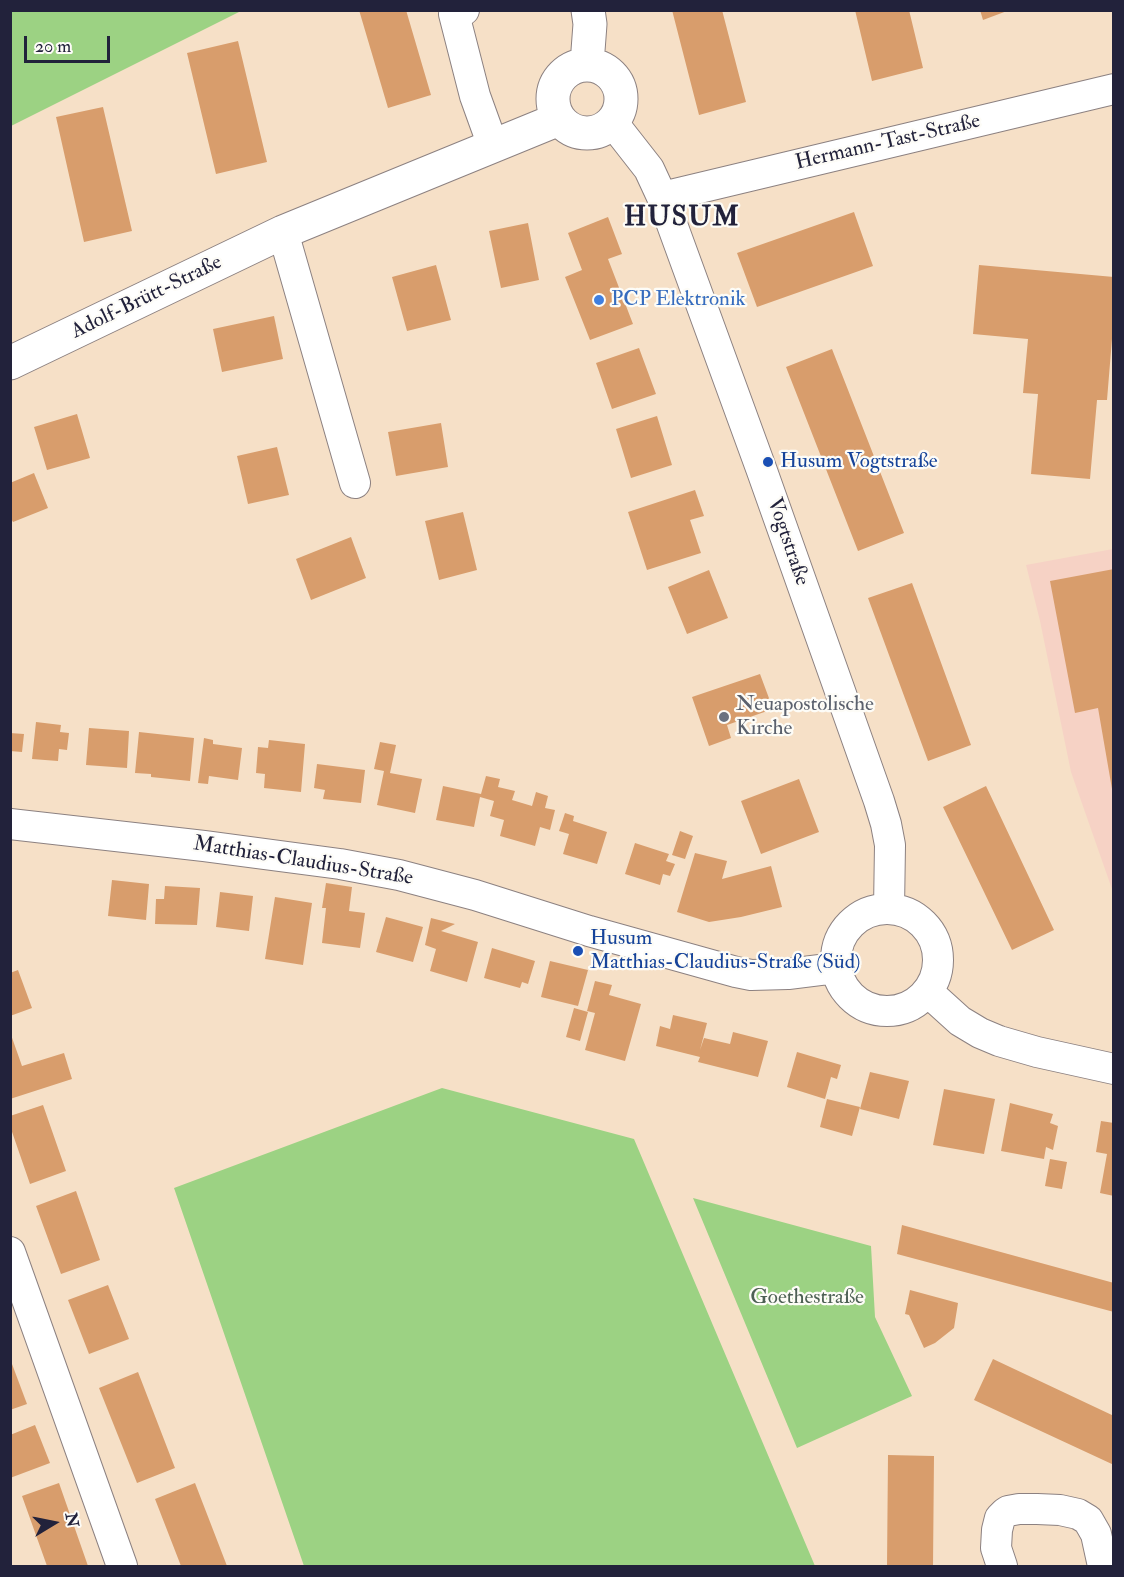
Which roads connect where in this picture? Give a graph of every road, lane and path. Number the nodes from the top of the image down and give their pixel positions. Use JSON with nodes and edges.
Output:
{"nodes":[{"id":1,"x":464,"y":10,"type":"edge"},
{"id":2,"x":588,"y":10,"type":"edge"},
{"id":3,"x":587,"y":64,"type":"junction"},
{"id":4,"x":1113,"y":89,"type":"edge"},
{"id":5,"x":559,"y":119,"type":"junction"},
{"id":6,"x":613,"y":123,"type":"junction"},
{"id":7,"x":493,"y":146,"type":"junction"},
{"id":8,"x":662,"y":197,"type":"junction"},
{"id":9,"x":283,"y":232,"type":"junction"},
{"id":10,"x":10,"y":363,"type":"edge"},
{"id":11,"x":355,"y":483,"type":"dead end"},
{"id":12,"x":10,"y":824,"type":"edge"},
{"id":13,"x":889,"y":909,"type":"junction"},
{"id":14,"x":836,"y":968,"type":"junction"},
{"id":15,"x":928,"y":992,"type":"junction"},
{"id":16,"x":1113,"y":1069,"type":"edge"},
{"id":17,"x":10,"y":1252,"type":"edge"},
{"id":18,"x":122,"y":1566,"type":"edge"},
{"id":19,"x":1002,"y":1566,"type":"edge"},
{"id":20,"x":1103,"y":1566,"type":"edge"}],
"edges":[{"from":1,"to":7,"type":"street"},
{"from":2,"to":3,"type":"main road"},
{"from":3,"to":5,"type":"main road"},
{"from":3,"to":6,"type":"main road"},
{"from":4,"to":8,"type":"street","name":"Hermann-Tast-Straße"},
{"from":5,"to":6,"type":"main road"},
{"from":5,"to":7,"type":"main road","name":"Adolf-Brütt-Straße"},
{"from":6,"to":8,"type":"street","name":"Vogtstraße"},
{"from":7,"to":9,"type":"main road","name":"Adolf-Brütt-Straße"},
{"from":8,"to":13,"type":"street","name":"Vogtstraße"},
{"from":9,"to":10,"type":"main road","name":"Adolf-Brütt-Straße"},
{"from":9,"to":11,"type":"street"},
{"from":12,"to":14,"type":"street","name":"Matthias-Claudius-Straße"},
{"from":13,"to":14,"type":"street"},
{"from":13,"to":15,"type":"street"},
{"from":14,"to":15,"type":"street"},
{"from":15,"to":16,"type":"street"},
{"from":17,"to":18,"type":"street"},
{"from":19,"to":20,"type":"street"}]}
